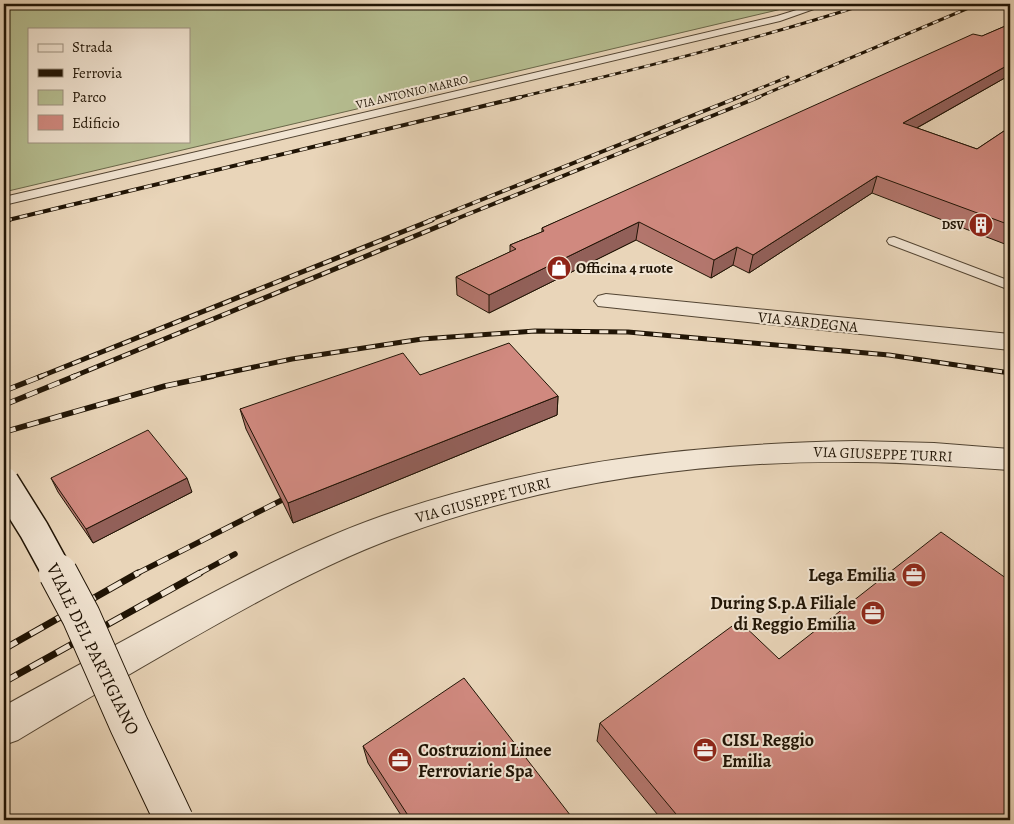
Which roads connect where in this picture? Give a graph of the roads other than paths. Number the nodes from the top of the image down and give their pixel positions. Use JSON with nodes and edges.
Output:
{"nodes":[{"id":1,"x":824,"y":4,"type":"edge"},
{"id":2,"x":4,"y":201,"type":"edge"},
{"id":3,"x":894,"y":241,"type":"dead end"},
{"id":4,"x":1010,"y":286,"type":"edge"},
{"id":5,"x":606,"y":301,"type":"dead end"},
{"id":6,"x":1010,"y":342,"type":"edge"},
{"id":7,"x":1010,"y":460,"type":"edge"},
{"id":8,"x":4,"y":482,"type":"edge"},
{"id":9,"x":4,"y":727,"type":"edge"},
{"id":10,"x":174,"y":820,"type":"edge"}],
"edges":[{"from":1,"to":2,"type":"lane","name":"VIA ANTONIO MARRO"},
{"from":3,"to":4,"type":"lane"},
{"from":5,"to":6,"type":"street","name":"VIA SARDEGNA"},
{"from":7,"to":9,"type":"street","name":"VIA GIUSEPPE TURRI"},
{"from":8,"to":10,"type":"street","name":"VIALE DEL PARTIGIANO","bridge":true}]}
